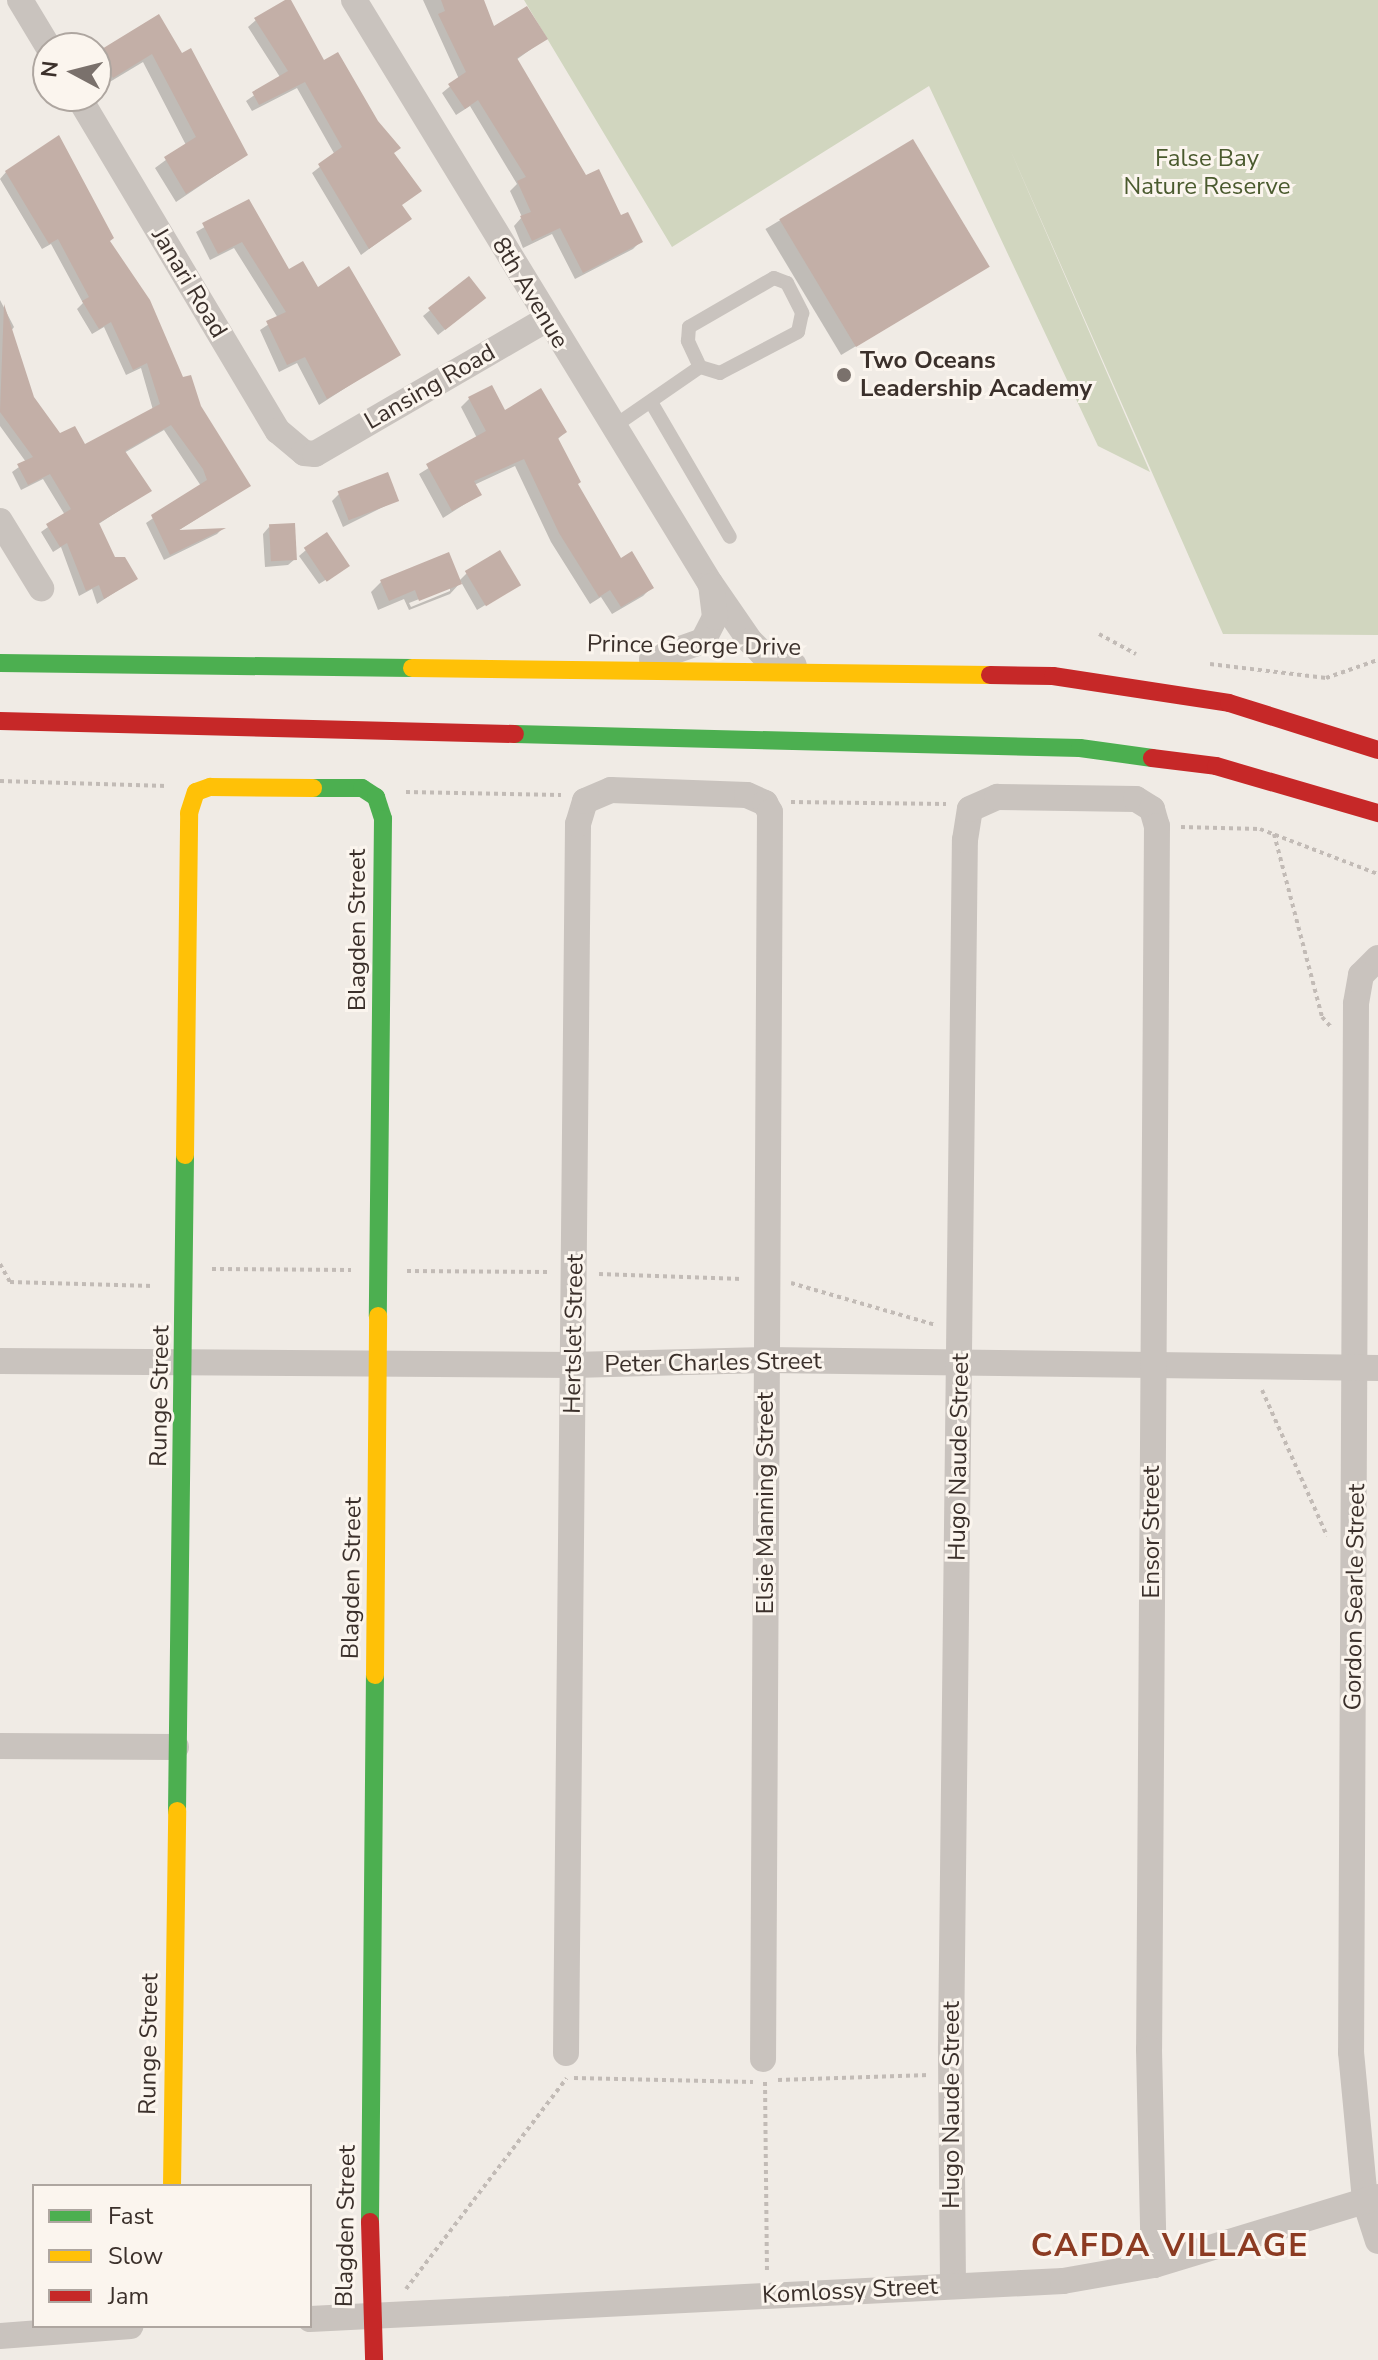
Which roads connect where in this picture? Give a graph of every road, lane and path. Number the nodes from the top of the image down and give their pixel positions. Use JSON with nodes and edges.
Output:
{"nodes":[{"id":1,"x":20,"y":0,"type":"edge"},
{"id":2,"x":354,"y":0,"type":"edge"},
{"id":3,"x":39,"y":32,"type":"edge"},
{"id":4,"x":88,"y":112,"type":"edge"},
{"id":5,"x":545,"y":320,"type":"junction"},
{"id":6,"x":700,"y":367,"type":"junction"},
{"id":7,"x":651,"y":402,"type":"junction"},
{"id":8,"x":613,"y":427,"type":"junction"},
{"id":9,"x":315,"y":454,"type":"joint"},
{"id":10,"x":0,"y":521,"type":"edge"},
{"id":11,"x":730,"y":537,"type":"dead end"},
{"id":12,"x":710,"y":583,"type":"junction"},
{"id":13,"x":41,"y":588,"type":"dead end"},
{"id":14,"x":1099,"y":634,"type":"dead end"},
{"id":15,"x":1145,"y":659,"type":"dead end"},
{"id":16,"x":1378,"y":660,"type":"edge"},
{"id":17,"x":0,"y":663,"type":"edge"},
{"id":18,"x":1194,"y":664,"type":"dead end"},
{"id":19,"x":619,"y":669,"type":"junction"},
{"id":20,"x":819,"y":671,"type":"junction"},
{"id":21,"x":0,"y":721,"type":"edge"},
{"id":22,"x":1378,"y":750,"type":"edge"},
{"id":23,"x":0,"y":781,"type":"edge"},
{"id":24,"x":183,"y":786,"type":"dead end"},
{"id":25,"x":384,"y":795,"type":"junction"},
{"id":26,"x":569,"y":795,"type":"dead end"},
{"id":27,"x":774,"y":802,"type":"junction"},
{"id":28,"x":1145,"y":803,"type":"joint"},
{"id":29,"x":955,"y":805,"type":"dead end"},
{"id":30,"x":1378,"y":813,"type":"edge"},
{"id":31,"x":1170,"y":827,"type":"dead end"},
{"id":32,"x":1274,"y":834,"type":"junction"},
{"id":33,"x":1378,"y":874,"type":"edge"},
{"id":34,"x":1378,"y":958,"type":"edge"},
{"id":35,"x":1355,"y":1053,"type":"junction"},
{"id":36,"x":0,"y":1264,"type":"edge"},
{"id":37,"x":379,"y":1270,"type":"junction"},
{"id":38,"x":574,"y":1273,"type":"junction"},
{"id":39,"x":768,"y":1280,"type":"junction"},
{"id":40,"x":186,"y":1287,"type":"junction"},
{"id":41,"x":961,"y":1334,"type":"junction"},
{"id":42,"x":767,"y":1360,"type":"junction"},
{"id":43,"x":0,"y":1361,"type":"edge"},
{"id":44,"x":378,"y":1363,"type":"junction"},
{"id":45,"x":185,"y":1364,"type":"junction"},
{"id":46,"x":961,"y":1364,"type":"junction"},
{"id":47,"x":573,"y":1365,"type":"junction"},
{"id":48,"x":1152,"y":1367,"type":"junction"},
{"id":49,"x":1252,"y":1367,"type":"junction"},
{"id":50,"x":1366,"y":1368,"type":"edge"},
{"id":51,"x":1330,"y":1544,"type":"dead end"},
{"id":52,"x":0,"y":1746,"type":"edge"},
{"id":53,"x":176,"y":1747,"type":"junction"},
{"id":54,"x":566,"y":2065,"type":"junction"},
{"id":55,"x":764,"y":2071,"type":"junction"},
{"id":56,"x":951,"y":2075,"type":"junction"},
{"id":57,"x":172,"y":2184,"type":"edge"},
{"id":58,"x":1372,"y":2199,"type":"edge"},
{"id":59,"x":1378,"y":2241,"type":"edge"},
{"id":60,"x":1154,"y":2265,"type":"junction"},
{"id":61,"x":953,"y":2285,"type":"junction"},
{"id":62,"x":767,"y":2295,"type":"junction"},
{"id":63,"x":405,"y":2316,"type":"junction"},
{"id":64,"x":369,"y":2318,"type":"junction"},
{"id":65,"x":312,"y":2319,"type":"edge"},
{"id":66,"x":105,"y":2328,"type":"edge"},
{"id":67,"x":0,"y":2336,"type":"edge"},
{"id":68,"x":374,"y":2360,"type":"edge"}],
"edges":[{"from":1,"to":3,"type":"street"},
{"from":2,"to":5,"type":"street","name":"8th Avenue"},
{"from":4,"to":9,"type":"street","name":"Janari Road"},
{"from":5,"to":8,"type":"street","name":"8th Avenue"},
{"from":5,"to":9,"type":"street","name":"Lansing Road"},
{"from":6,"to":6,"type":"lane"},
{"from":6,"to":7,"type":"lane"},
{"from":7,"to":8,"type":"lane"},
{"from":7,"to":11,"type":"lane"},
{"from":8,"to":12,"type":"street","name":"8th Avenue"},
{"from":10,"to":13,"type":"street"},
{"from":12,"to":19,"type":"street","name":"8th Avenue"},
{"from":12,"to":20,"type":"street","name":"8th Avenue"},
{"from":14,"to":15,"type":"path"},
{"from":16,"to":18,"type":"path"},
{"from":17,"to":19,"type":"street","name":"Prince George Drive"},
{"from":19,"to":20,"type":"street","name":"Prince George Drive"},
{"from":20,"to":22,"type":"street","name":"Prince George Drive"},
{"from":21,"to":30,"type":"street"},
{"from":23,"to":24,"type":"path"},
{"from":25,"to":26,"type":"path"},
{"from":25,"to":37,"type":"street","name":"Blagden Street"},
{"from":25,"to":40,"type":"street","name":"Runge Street"},
{"from":27,"to":29,"type":"path"},
{"from":27,"to":38,"type":"street","name":"Hertslet Street"},
{"from":27,"to":39,"type":"street","name":"Elsie Manning Street"},
{"from":28,"to":41,"type":"street","name":"Hugo Naude Street"},
{"from":28,"to":48,"type":"street","name":"Ensor Street"},
{"from":31,"to":32,"type":"path"},
{"from":32,"to":33,"type":"path"},
{"from":32,"to":35,"type":"path"},
{"from":34,"to":35,"type":"street","name":"Gordon Searle Street"},
{"from":35,"to":50,"type":"street","name":"Gordon Searle Street"},
{"from":36,"to":40,"type":"path"},
{"from":37,"to":38,"type":"path"},
{"from":37,"to":40,"type":"path"},
{"from":37,"to":44,"type":"street","name":"Blagden Street"},
{"from":38,"to":39,"type":"path"},
{"from":38,"to":47,"type":"street","name":"Hertslet Street"},
{"from":39,"to":41,"type":"path"},
{"from":39,"to":42,"type":"street","name":"Elsie Manning Street"},
{"from":40,"to":45,"type":"street","name":"Runge Street"},
{"from":41,"to":46,"type":"street","name":"Hugo Naude Street"},
{"from":42,"to":46,"type":"street","name":"Peter Charles Street"},
{"from":42,"to":47,"type":"street","name":"Peter Charles Street"},
{"from":42,"to":55,"type":"street","name":"Elsie Manning Street"},
{"from":43,"to":45,"type":"street","name":"Peter Charles Street"},
{"from":44,"to":45,"type":"street","name":"Peter Charles Street"},
{"from":44,"to":47,"type":"street","name":"Peter Charles Street"},
{"from":44,"to":64,"type":"street","name":"Blagden Street"},
{"from":45,"to":53,"type":"street","name":"Runge Street"},
{"from":46,"to":48,"type":"street","name":"Peter Charles Street"},
{"from":46,"to":56,"type":"street","name":"Hugo Naude Street"},
{"from":47,"to":54,"type":"street","name":"Hertslet Street"},
{"from":48,"to":49,"type":"street","name":"Peter Charles Street"},
{"from":48,"to":60,"type":"street","name":"Ensor Street"},
{"from":49,"to":50,"type":"street","name":"Peter Charles Street"},
{"from":49,"to":51,"type":"path"},
{"from":50,"to":58,"type":"street","name":"Gordon Searle Street"},
{"from":52,"to":53,"type":"street"},
{"from":53,"to":57,"type":"street","name":"Runge Street"},
{"from":54,"to":55,"type":"path"},
{"from":54,"to":63,"type":"path"},
{"from":55,"to":56,"type":"path"},
{"from":55,"to":62,"type":"path"},
{"from":56,"to":61,"type":"street","name":"Hugo Naude Street"},
{"from":58,"to":59,"type":"street","name":"Gordon Searle Street"},
{"from":58,"to":60,"type":"street","name":"Komlossy Street"},
{"from":60,"to":61,"type":"street","name":"Komlossy Street"},
{"from":61,"to":62,"type":"street","name":"Komlossy Street"},
{"from":62,"to":63,"type":"street","name":"Komlossy Street"},
{"from":63,"to":64,"type":"street","name":"Komlossy Street"},
{"from":64,"to":65,"type":"street","name":"Komlossy Street"},
{"from":64,"to":68,"type":"street","name":"Blagden Street"},
{"from":66,"to":67,"type":"street"}]}
